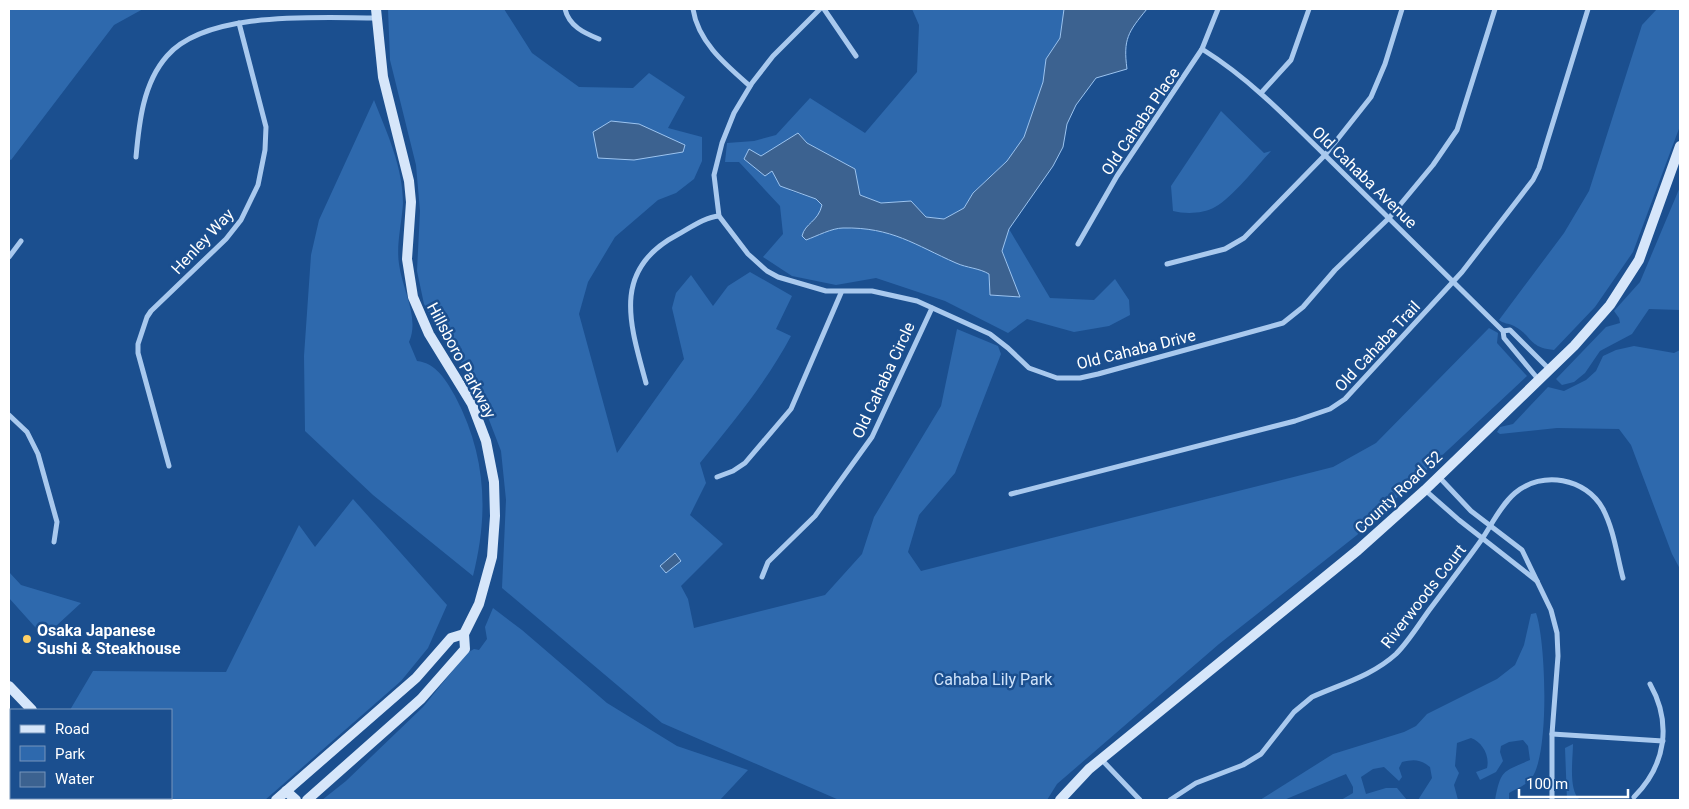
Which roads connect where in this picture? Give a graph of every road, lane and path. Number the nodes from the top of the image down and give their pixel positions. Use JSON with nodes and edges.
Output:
{"nodes":[{"id":1,"x":565,"y":9,"type":"edge"},
{"id":2,"x":693,"y":9,"type":"edge"},
{"id":3,"x":820,"y":9,"type":"edge"},
{"id":4,"x":824,"y":9,"type":"edge"},
{"id":5,"x":1218,"y":9,"type":"edge"},
{"id":6,"x":1309,"y":9,"type":"edge"},
{"id":7,"x":1402,"y":9,"type":"edge"},
{"id":8,"x":1495,"y":9,"type":"edge"},
{"id":9,"x":1588,"y":9,"type":"edge"},
{"id":10,"x":376,"y":14,"type":"edge"},
{"id":11,"x":239,"y":23,"type":"junction"},
{"id":12,"x":599,"y":39,"type":"dead end"},
{"id":13,"x":1202,"y":49,"type":"junction"},
{"id":14,"x":856,"y":56,"type":"dead end"},
{"id":15,"x":750,"y":86,"type":"junction"},
{"id":16,"x":1261,"y":94,"type":"junction"},
{"id":17,"x":1680,"y":148,"type":"edge"},
{"id":18,"x":1326,"y":155,"type":"junction"},
{"id":19,"x":136,"y":157,"type":"dead end"},
{"id":20,"x":719,"y":216,"type":"junction"},
{"id":21,"x":1389,"y":218,"type":"junction"},
{"id":22,"x":21,"y":241,"type":"dead end"},
{"id":23,"x":1078,"y":244,"type":"dead end"},
{"id":24,"x":9,"y":257,"type":"edge"},
{"id":25,"x":1167,"y":264,"type":"dead end"},
{"id":26,"x":1453,"y":282,"type":"junction"},
{"id":27,"x":841,"y":292,"type":"junction"},
{"id":28,"x":932,"y":308,"type":"junction"},
{"id":29,"x":1504,"y":331,"type":"junction"},
{"id":30,"x":1549,"y":369,"type":"junction"},
{"id":31,"x":1538,"y":379,"type":"junction"},
{"id":32,"x":646,"y":383,"type":"dead end"},
{"id":33,"x":9,"y":415,"type":"edge"},
{"id":34,"x":169,"y":466,"type":"dead end"},
{"id":35,"x":1438,"y":476,"type":"junction"},
{"id":36,"x":716,"y":477,"type":"dead end"},
{"id":37,"x":1425,"y":490,"type":"junction"},
{"id":38,"x":1011,"y":494,"type":"dead end"},
{"id":39,"x":1490,"y":525,"type":"junction"},
{"id":40,"x":1482,"y":538,"type":"junction"},
{"id":41,"x":54,"y":542,"type":"dead end"},
{"id":42,"x":762,"y":577,"type":"dead end"},
{"id":43,"x":1623,"y":578,"type":"dead end"},
{"id":44,"x":1538,"y":582,"type":"junction"},
{"id":45,"x":464,"y":634,"type":"junction"},
{"id":46,"x":1650,"y":684,"type":"dead end"},
{"id":47,"x":9,"y":686,"type":"edge"},
{"id":48,"x":31,"y":709,"type":"edge"},
{"id":49,"x":1552,"y":734,"type":"junction"},
{"id":50,"x":1663,"y":741,"type":"junction"},
{"id":51,"x":1101,"y":759,"type":"junction"},
{"id":52,"x":286,"y":791,"type":"junction"},
{"id":53,"x":1634,"y":797,"type":"dead end"},
{"id":54,"x":1175,"y":798,"type":"edge"},
{"id":55,"x":276,"y":800,"type":"edge"},
{"id":56,"x":296,"y":800,"type":"edge"},
{"id":57,"x":307,"y":800,"type":"edge"},
{"id":58,"x":1060,"y":800,"type":"edge"},
{"id":59,"x":1140,"y":800,"type":"edge"},
{"id":60,"x":1170,"y":800,"type":"edge"},
{"id":61,"x":1552,"y":800,"type":"edge"}],
"edges":[{"from":1,"to":12,"type":"street"},
{"from":2,"to":15,"type":"street"},
{"from":3,"to":15,"type":"street","name":"Old Cahaba Drive"},
{"from":4,"to":14,"type":"street"},
{"from":5,"to":13,"type":"street","name":"Old Cahaba Place"},
{"from":6,"to":16,"type":"street"},
{"from":7,"to":18,"type":"street"},
{"from":8,"to":21,"type":"street","name":"Old Cahaba Drive"},
{"from":9,"to":26,"type":"street","name":"Old Cahaba Trail"},
{"from":10,"to":11,"type":"street"},
{"from":10,"to":45,"type":"street","name":"Hillsboro Parkway"},
{"from":11,"to":19,"type":"street"},
{"from":11,"to":34,"type":"street","name":"Henley Way"},
{"from":13,"to":16,"type":"street","name":"Old Cahaba Avenue"},
{"from":13,"to":23,"type":"street","name":"Old Cahaba Place"},
{"from":15,"to":20,"type":"street","name":"Old Cahaba Drive"},
{"from":16,"to":18,"type":"street","name":"Old Cahaba Avenue"},
{"from":17,"to":30,"type":"street","name":"County Road 52"},
{"from":18,"to":21,"type":"street","name":"Old Cahaba Avenue"},
{"from":18,"to":25,"type":"street"},
{"from":20,"to":27,"type":"street","name":"Old Cahaba Drive"},
{"from":20,"to":32,"type":"street"},
{"from":21,"to":26,"type":"street","name":"Old Cahaba Avenue"},
{"from":21,"to":28,"type":"street","name":"Old Cahaba Drive"},
{"from":22,"to":24,"type":"street"},
{"from":26,"to":29,"type":"street","name":"Old Cahaba Avenue"},
{"from":26,"to":38,"type":"street","name":"Old Cahaba Trail"},
{"from":27,"to":28,"type":"street","name":"Old Cahaba Drive"},
{"from":27,"to":36,"type":"street"},
{"from":28,"to":42,"type":"street","name":"Old Cahaba Circle"},
{"from":29,"to":30,"type":"street","name":"Old Cahaba Avenue"},
{"from":29,"to":31,"type":"street","name":"Old Cahaba Avenue"},
{"from":30,"to":31,"type":"street","name":"County Road 52"},
{"from":31,"to":35,"type":"street","name":"County Road 52"},
{"from":33,"to":41,"type":"street"},
{"from":35,"to":37,"type":"street","name":"County Road 52"},
{"from":35,"to":39,"type":"street"},
{"from":37,"to":40,"type":"street"},
{"from":37,"to":51,"type":"street","name":"County Road 52"},
{"from":39,"to":40,"type":"street","name":"Riverwoods Court"},
{"from":39,"to":43,"type":"street","name":"Riverwoods Court"},
{"from":39,"to":44,"type":"street"},
{"from":40,"to":44,"type":"street"},
{"from":40,"to":54,"type":"street","name":"Riverwoods Court"},
{"from":44,"to":49,"type":"street"},
{"from":45,"to":52,"type":"street"},
{"from":45,"to":57,"type":"street","name":"Hillsboro Parkway"},
{"from":46,"to":50,"type":"street"},
{"from":47,"to":48,"type":"street"},
{"from":49,"to":50,"type":"street"},
{"from":49,"to":61,"type":"street"},
{"from":50,"to":53,"type":"street"},
{"from":51,"to":58,"type":"street","name":"County Road 52"},
{"from":51,"to":59,"type":"street"},
{"from":52,"to":55,"type":"street"},
{"from":52,"to":56,"type":"street"},
{"from":54,"to":60,"type":"street","name":"Riverwoods Court"}]}
